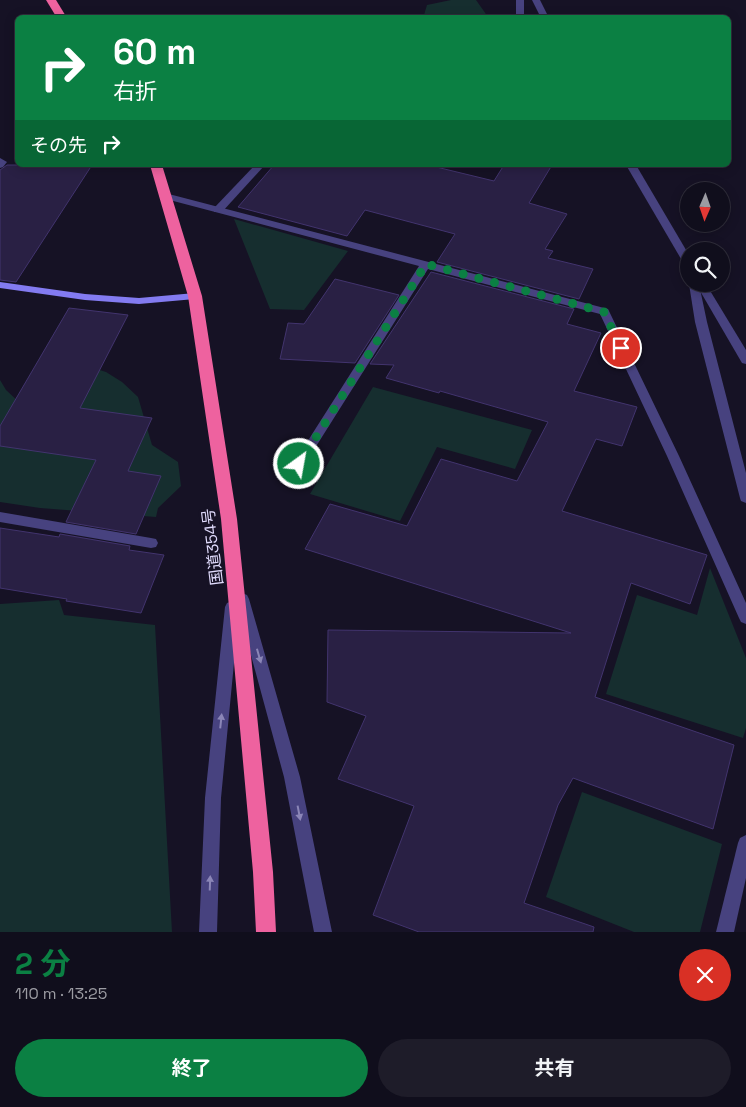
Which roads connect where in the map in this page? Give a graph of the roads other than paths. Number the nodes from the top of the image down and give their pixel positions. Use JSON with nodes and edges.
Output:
{"nodes":[{"id":1,"x":51,"y":0,"type":"edge"},
{"id":2,"x":520,"y":0,"type":"edge"},
{"id":3,"x":536,"y":0,"type":"edge"},
{"id":4,"x":60,"y":15,"type":"edge"},
{"id":5,"x":520,"y":15,"type":"edge"},
{"id":6,"x":544,"y":15,"type":"edge"},
{"id":7,"x":157,"y":167,"type":"edge"},
{"id":8,"x":258,"y":167,"type":"edge"},
{"id":9,"x":632,"y":167,"type":"edge"},
{"id":10,"x":165,"y":196,"type":"junction"},
{"id":11,"x":218,"y":210,"type":"junction"},
{"id":12,"x":680,"y":249,"type":"edge"},
{"id":13,"x":426,"y":264,"type":"junction"},
{"id":14,"x":0,"y":285,"type":"edge"},
{"id":15,"x":695,"y":292,"type":"edge"},
{"id":16,"x":706,"y":292,"type":"edge"},
{"id":17,"x":194,"y":296,"type":"junction"},
{"id":18,"x":746,"y":360,"type":"edge"},
{"id":19,"x":299,"y":464,"type":"dead end"},
{"id":20,"x":746,"y":498,"type":"edge"},
{"id":21,"x":0,"y":517,"type":"edge"},
{"id":22,"x":151,"y":543,"type":"dead end"},
{"id":23,"x":235,"y":575,"type":"junction"},
{"id":24,"x":746,"y":618,"type":"edge"},
{"id":25,"x":746,"y":843,"type":"edge"},
{"id":26,"x":208,"y":932,"type":"edge"},
{"id":27,"x":266,"y":932,"type":"edge"},
{"id":28,"x":323,"y":932,"type":"edge"},
{"id":29,"x":725,"y":932,"type":"edge"}],
"edges":[{"from":1,"to":4,"type":"highway"},
{"from":2,"to":5,"type":"street"},
{"from":3,"to":6,"type":"street"},
{"from":7,"to":10,"type":"highway","name":"国道354号"},
{"from":8,"to":11,"type":"street"},
{"from":9,"to":12,"type":"street"},
{"from":10,"to":11,"type":"street"},
{"from":10,"to":17,"type":"highway","name":"国道354号"},
{"from":11,"to":13,"type":"street"},
{"from":13,"to":19,"type":"street"},
{"from":13,"to":24,"type":"street"},
{"from":14,"to":17,"type":"street"},
{"from":15,"to":20,"type":"street"},
{"from":16,"to":18,"type":"street"},
{"from":17,"to":23,"type":"highway","name":"国道354号"},
{"from":21,"to":22,"type":"street"},
{"from":26,"to":23,"type":"street","one_way":true},
{"from":23,"to":27,"type":"highway","name":"国道354号"},
{"from":23,"to":28,"type":"street","one_way":true},
{"from":25,"to":29,"type":"street"}]}
